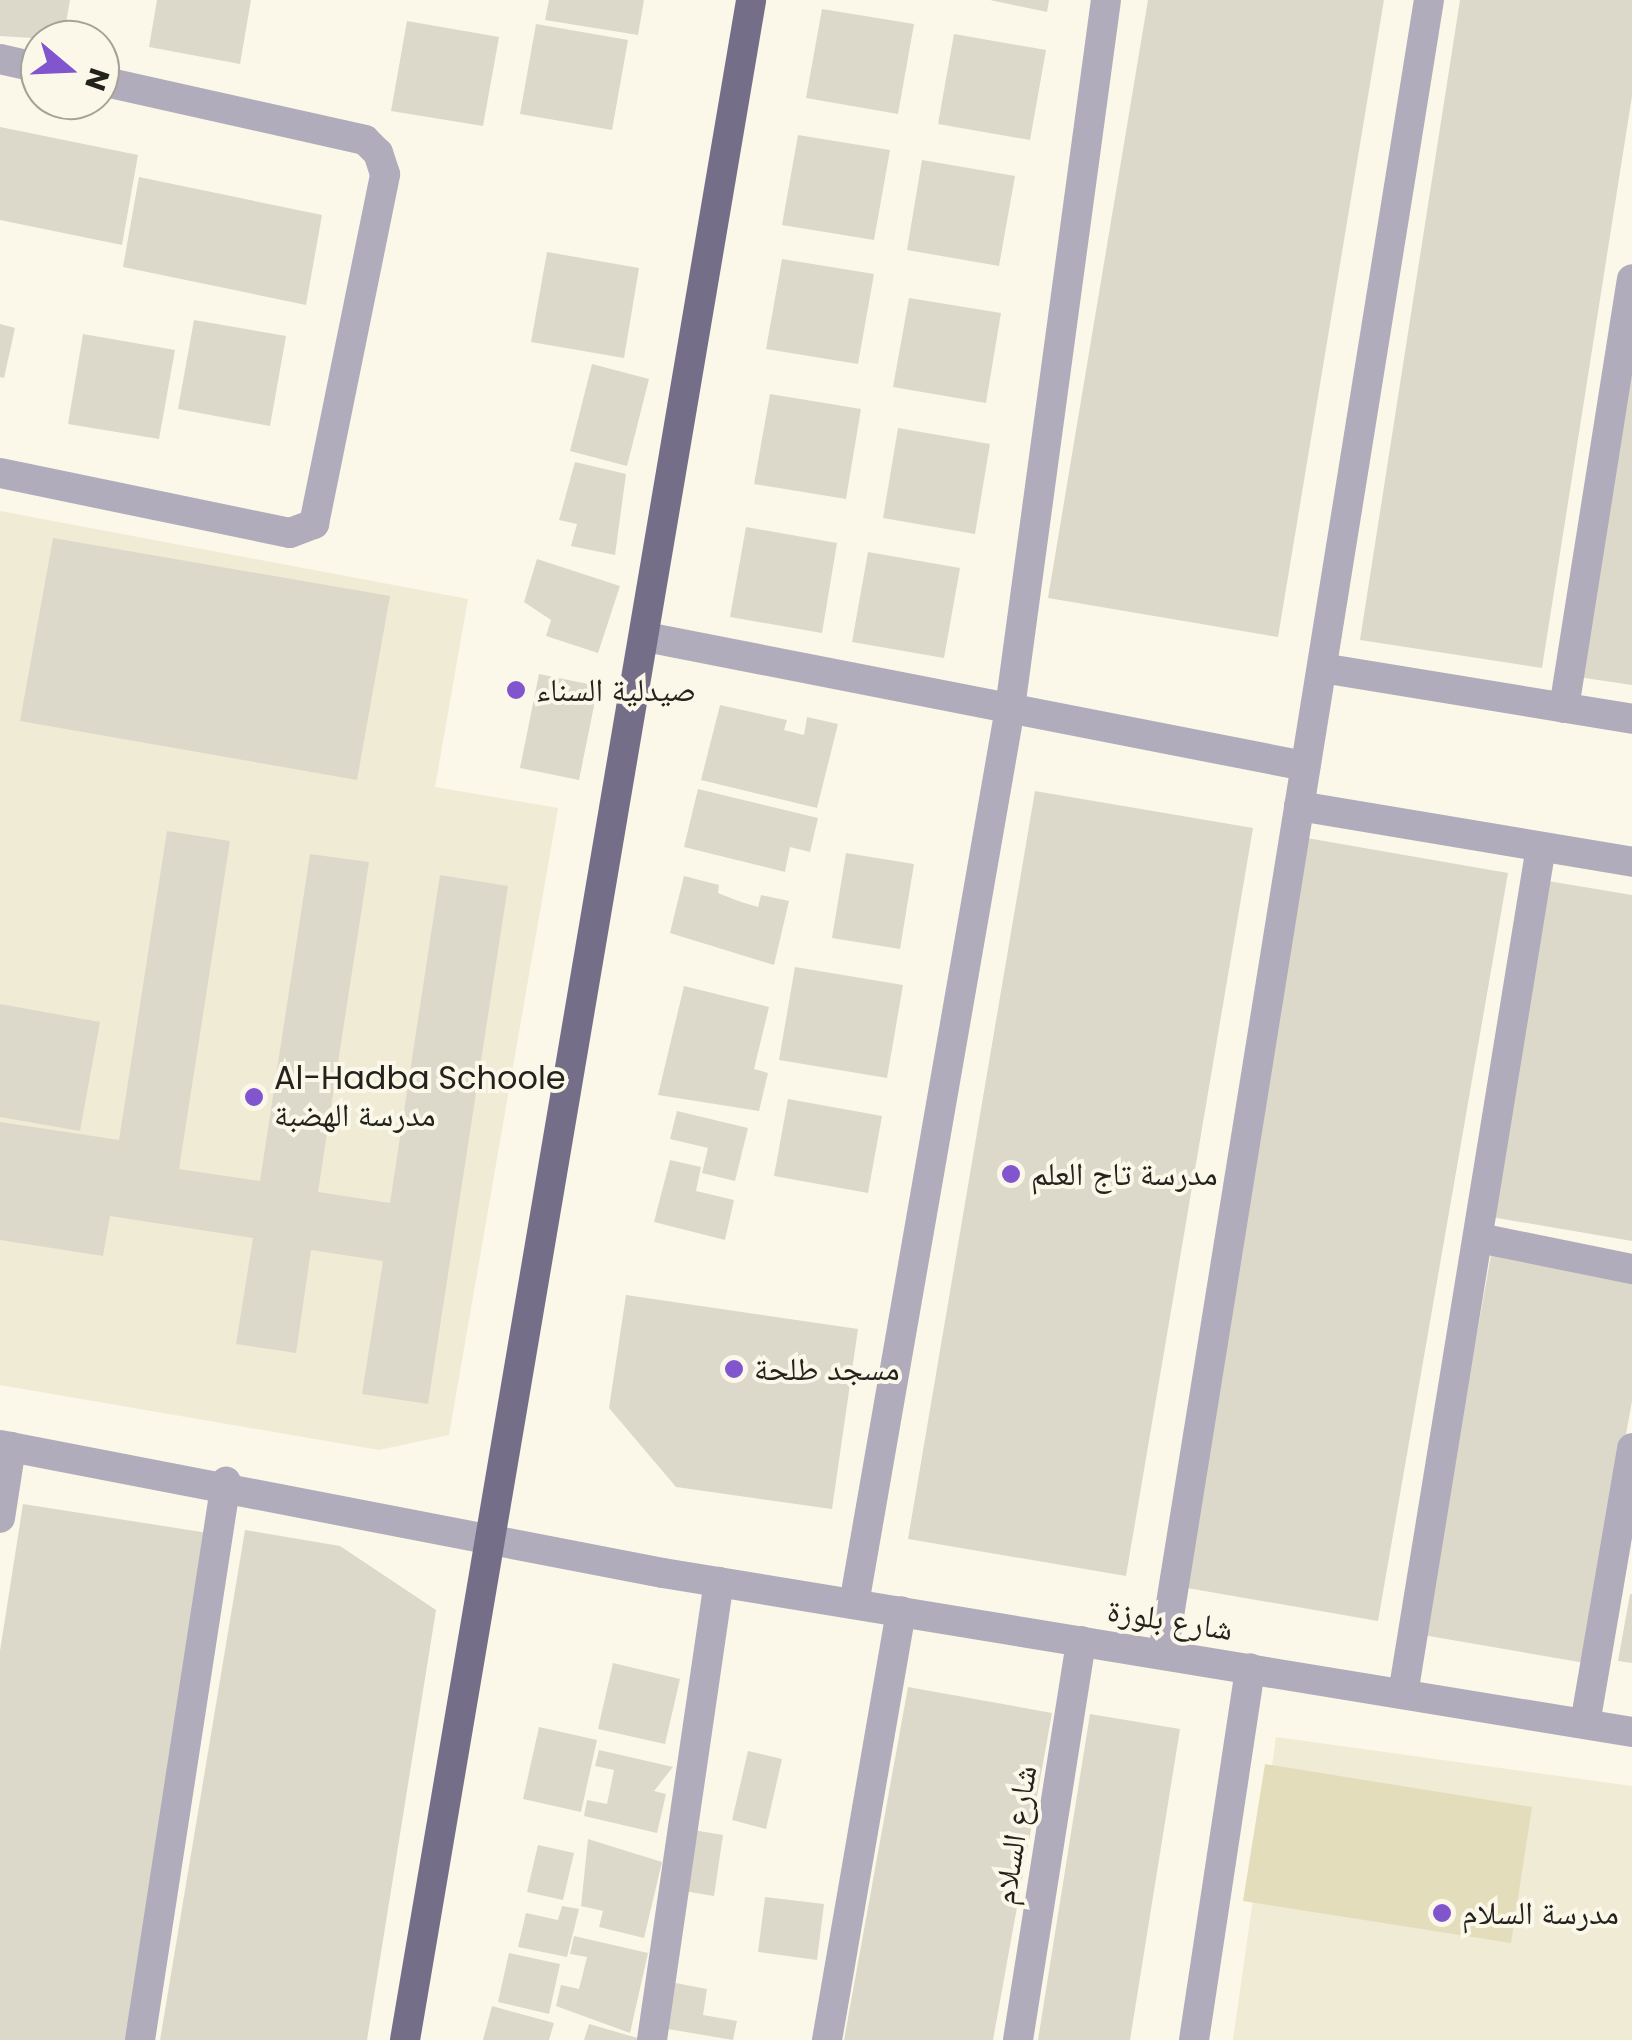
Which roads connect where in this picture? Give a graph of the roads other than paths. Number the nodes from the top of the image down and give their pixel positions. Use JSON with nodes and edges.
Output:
{"nodes":[{"id":1,"x":751,"y":0,"type":"edge"},
{"id":2,"x":1106,"y":0,"type":"edge"},
{"id":3,"x":1428,"y":0,"type":"edge"},
{"id":4,"x":120,"y":85,"type":"edge"},
{"id":5,"x":1632,"y":278,"type":"edge"},
{"id":6,"x":0,"y":474,"type":"edge"},
{"id":7,"x":646,"y":637,"type":"junction"},
{"id":8,"x":1322,"y":668,"type":"junction"},
{"id":9,"x":1010,"y":708,"type":"junction"},
{"id":10,"x":1564,"y":708,"type":"junction"},
{"id":11,"x":1632,"y":720,"type":"edge"},
{"id":12,"x":1305,"y":766,"type":"junction"},
{"id":13,"x":1299,"y":806,"type":"junction"},
{"id":14,"x":1542,"y":847,"type":"junction"},
{"id":15,"x":1632,"y":862,"type":"edge"},
{"id":16,"x":1478,"y":1238,"type":"junction"},
{"id":17,"x":1632,"y":1269,"type":"edge"},
{"id":18,"x":6,"y":1446,"type":"edge"},
{"id":19,"x":1632,"y":1448,"type":"edge"},
{"id":20,"x":226,"y":1482,"type":"junction"},
{"id":21,"x":0,"y":1518,"type":"edge"},
{"id":22,"x":488,"y":1536,"type":"junction"},
{"id":23,"x":708,"y":1580,"type":"junction"},
{"id":24,"x":854,"y":1604,"type":"junction"},
{"id":25,"x":901,"y":1611,"type":"junction"},
{"id":26,"x":1081,"y":1641,"type":"junction"},
{"id":27,"x":1163,"y":1653,"type":"junction"},
{"id":28,"x":1250,"y":1668,"type":"junction"},
{"id":29,"x":1403,"y":1694,"type":"junction"},
{"id":30,"x":1585,"y":1724,"type":"junction"},
{"id":31,"x":1632,"y":1732,"type":"edge"},
{"id":32,"x":140,"y":2040,"type":"edge"},
{"id":33,"x":404,"y":2040,"type":"edge"},
{"id":34,"x":652,"y":2040,"type":"edge"},
{"id":35,"x":827,"y":2040,"type":"edge"},
{"id":36,"x":1018,"y":2040,"type":"edge"},
{"id":37,"x":1194,"y":2040,"type":"edge"}],
"edges":[{"from":1,"to":7,"type":"main road"},
{"from":2,"to":9,"type":"street"},
{"from":3,"to":8,"type":"street"},
{"from":4,"to":6,"type":"street"},
{"from":5,"to":10,"type":"street"},
{"from":7,"to":9,"type":"street"},
{"from":7,"to":22,"type":"main road"},
{"from":8,"to":10,"type":"street"},
{"from":8,"to":12,"type":"street"},
{"from":9,"to":12,"type":"street"},
{"from":9,"to":24,"type":"street"},
{"from":10,"to":11,"type":"street"},
{"from":12,"to":13,"type":"street"},
{"from":13,"to":14,"type":"street"},
{"from":13,"to":27,"type":"street"},
{"from":14,"to":15,"type":"street"},
{"from":14,"to":16,"type":"street"},
{"from":16,"to":17,"type":"street"},
{"from":16,"to":29,"type":"street"},
{"from":18,"to":20,"type":"street","name":"شارع بلوزة"},
{"from":18,"to":21,"type":"street"},
{"from":19,"to":30,"type":"street"},
{"from":20,"to":22,"type":"street","name":"شارع بلوزة"},
{"from":20,"to":32,"type":"street"},
{"from":22,"to":23,"type":"street","name":"شارع بلوزة"},
{"from":22,"to":33,"type":"main road"},
{"from":23,"to":24,"type":"street","name":"شارع بلوزة"},
{"from":23,"to":34,"type":"street"},
{"from":24,"to":25,"type":"street","name":"شارع بلوزة"},
{"from":25,"to":26,"type":"street","name":"شارع بلوزة"},
{"from":25,"to":35,"type":"street"},
{"from":26,"to":27,"type":"street","name":"شارع بلوزة"},
{"from":26,"to":36,"type":"street","name":"شارع السلام"},
{"from":27,"to":28,"type":"street","name":"شارع بلوزة"},
{"from":28,"to":29,"type":"street","name":"شارع بلوزة"},
{"from":28,"to":37,"type":"street"},
{"from":29,"to":30,"type":"street","name":"شارع بلوزة"},
{"from":30,"to":31,"type":"street","name":"شارع بلوزة"}]}
